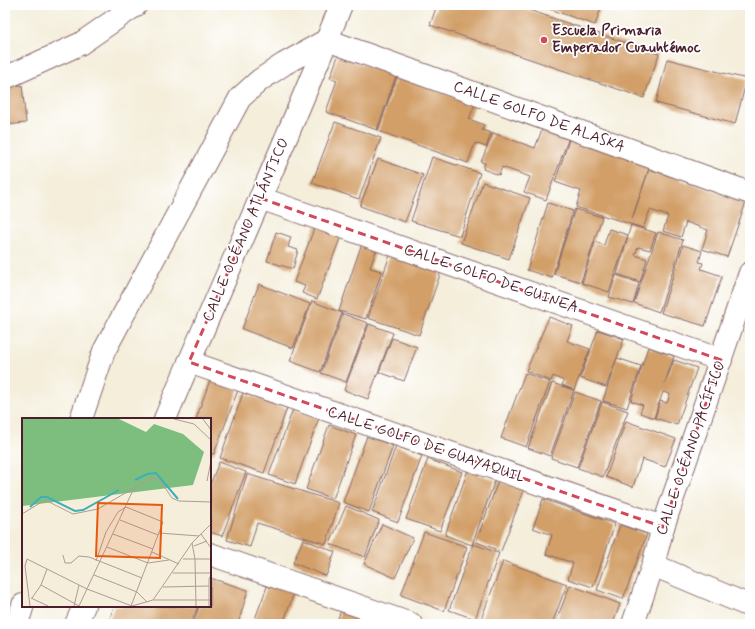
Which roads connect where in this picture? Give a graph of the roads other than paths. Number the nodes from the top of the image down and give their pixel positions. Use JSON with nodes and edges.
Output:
{"nodes":[{"id":1,"x":136,"y":5,"type":"edge"},
{"id":2,"x":342,"y":5,"type":"edge"},
{"id":3,"x":328,"y":40,"type":"junction"},
{"id":4,"x":5,"y":78,"type":"edge"},
{"id":5,"x":750,"y":193,"type":"edge"},
{"id":6,"x":260,"y":198,"type":"junction"},
{"id":7,"x":750,"y":273,"type":"edge"},
{"id":8,"x":740,"y":332,"type":"edge"},
{"id":9,"x":721,"y":360,"type":"junction"},
{"id":10,"x":189,"y":362,"type":"junction"},
{"id":11,"x":81,"y":418,"type":"edge"},
{"id":12,"x":165,"y":418,"type":"edge"},
{"id":13,"x":663,"y":527,"type":"junction"},
{"id":14,"x":211,"y":554,"type":"edge"},
{"id":15,"x":653,"y":565,"type":"junction"},
{"id":16,"x":750,"y":606,"type":"edge"},
{"id":17,"x":22,"y":607,"type":"edge"},
{"id":18,"x":84,"y":607,"type":"edge"},
{"id":19,"x":17,"y":624,"type":"edge"},
{"id":20,"x":76,"y":624,"type":"edge"},
{"id":21,"x":411,"y":624,"type":"edge"},
{"id":22,"x":633,"y":624,"type":"edge"}],
"edges":[{"from":1,"to":4,"type":"street"},
{"from":2,"to":3,"type":"street","name":"CALLE OCÉANO ATLÁNTICO"},
{"from":3,"to":5,"type":"street","name":"CALLE GOLFO DE ALASKA"},
{"from":3,"to":6,"type":"street","name":"CALLE OCÉANO ATLÁNTICO"},
{"from":3,"to":11,"type":"street"},
{"from":6,"to":9,"type":"street","name":"CALLE GOLFO DE GUINEA"},
{"from":6,"to":10,"type":"street","name":"CALLE OCÉANO ATLÁNTICO"},
{"from":7,"to":8,"type":"street","name":"CALLE OCÉANO PACÍFICO"},
{"from":8,"to":9,"type":"street","name":"CALLE OCÉANO PACÍFICO"},
{"from":9,"to":13,"type":"street","name":"CALLE OCÉANO PACÍFICO"},
{"from":10,"to":12,"type":"street","name":"CALLE OCÉANO ATLÁNTICO"},
{"from":10,"to":13,"type":"street","name":"CALLE GOLFO DE GUAYAQUIL"},
{"from":13,"to":15,"type":"street","name":"CALLE OCÉANO PACÍFICO"},
{"from":14,"to":21,"type":"street"},
{"from":15,"to":16,"type":"street"},
{"from":15,"to":22,"type":"street","name":"CALLE OCÉANO PACÍFICO"},
{"from":17,"to":19,"type":"street"},
{"from":18,"to":20,"type":"street"}]}
